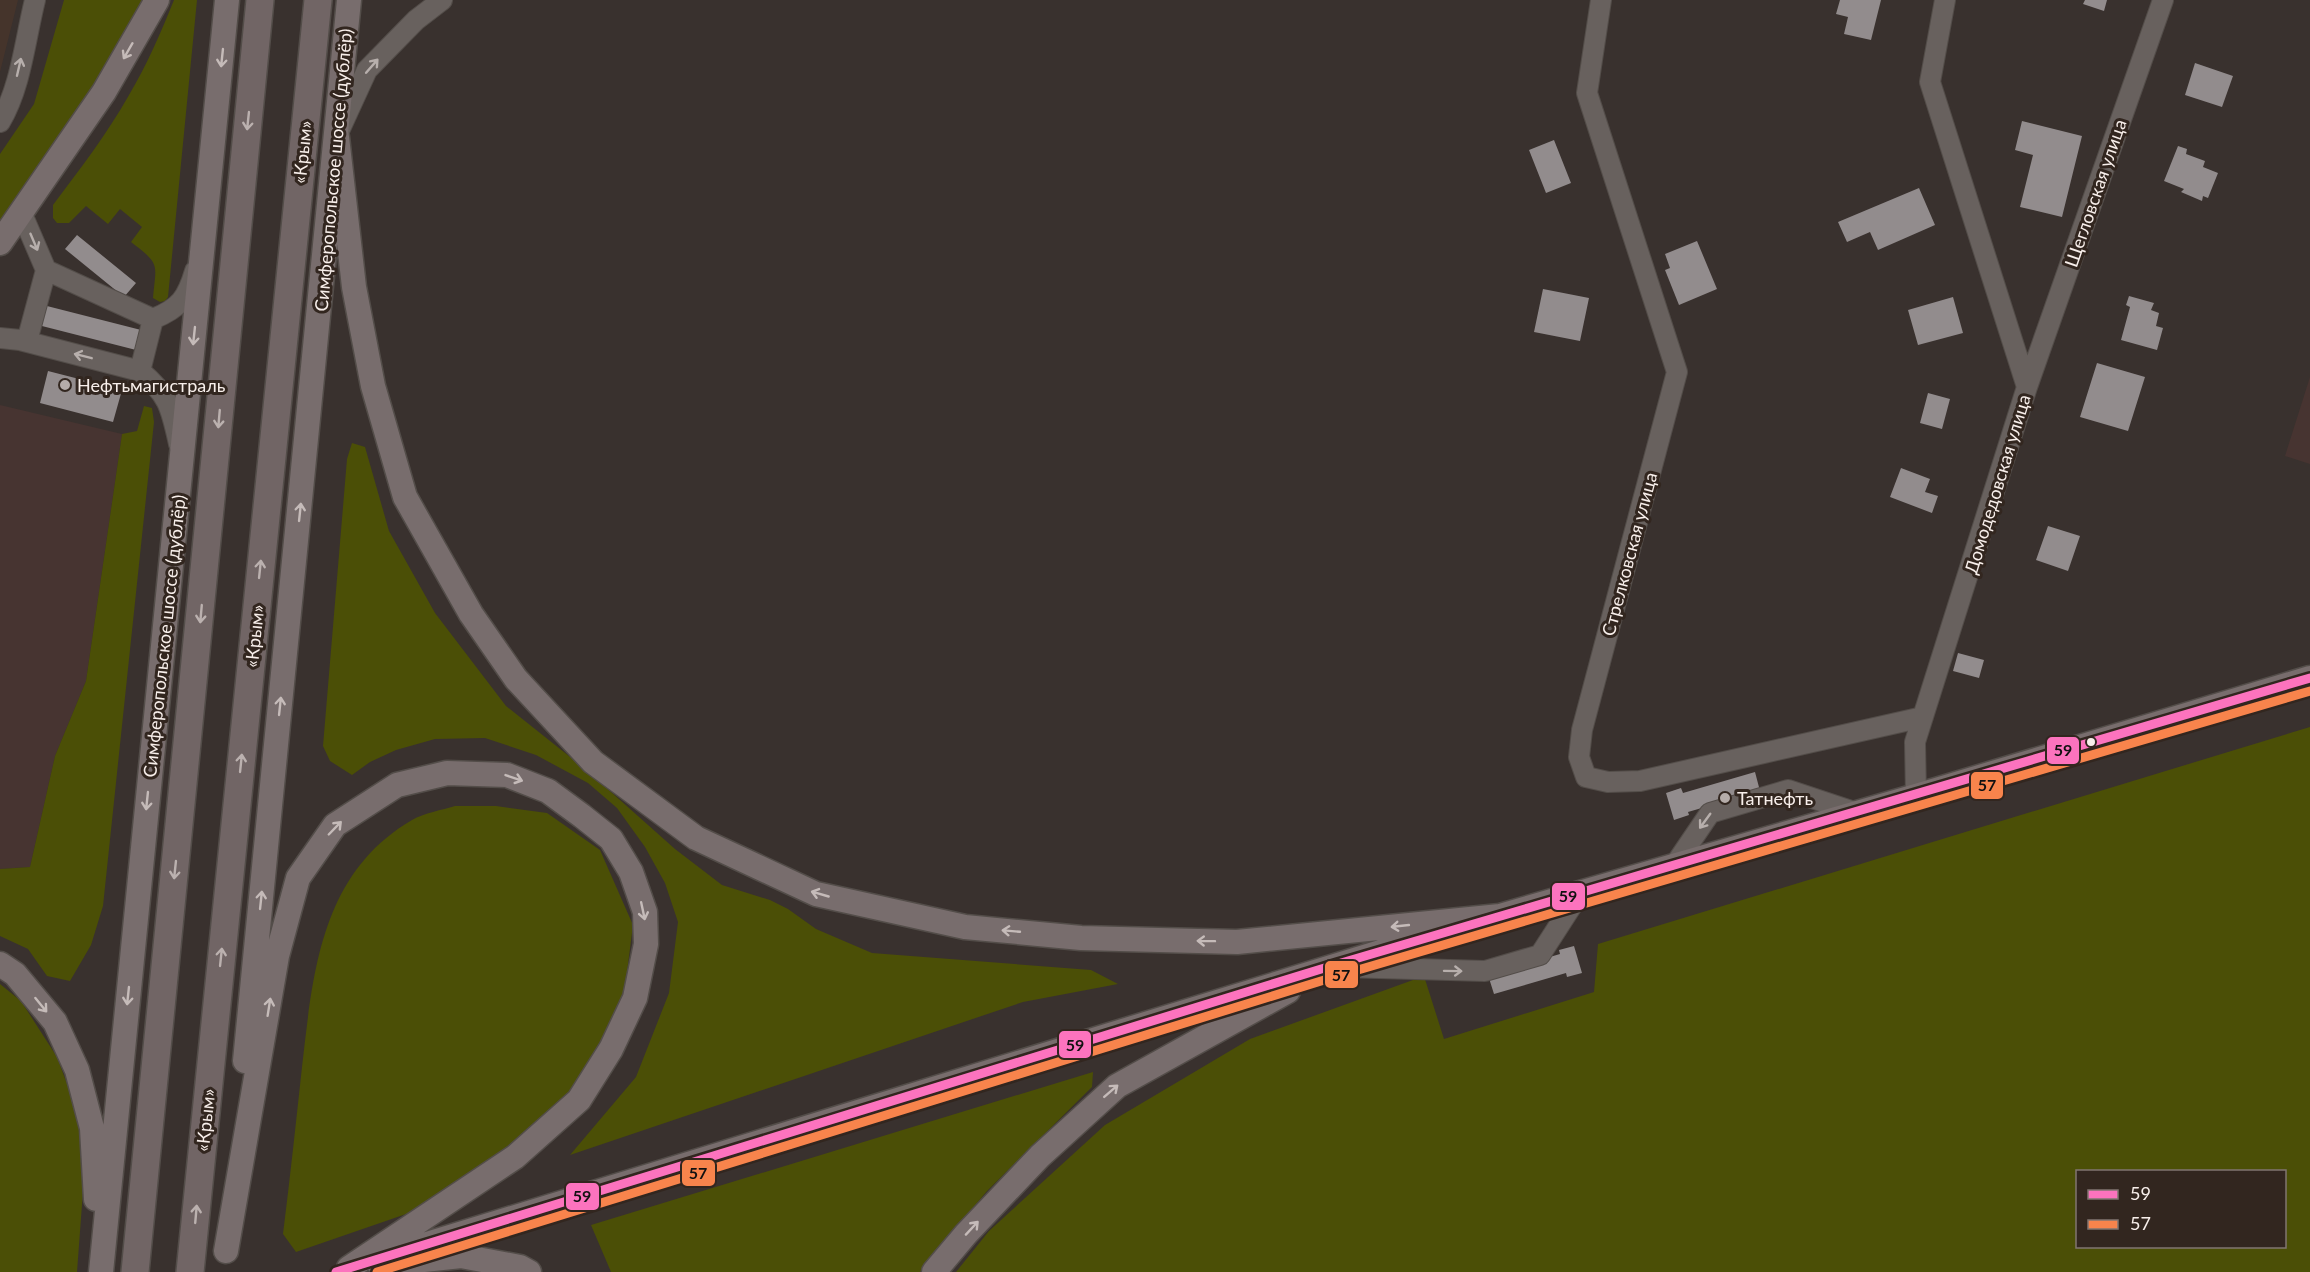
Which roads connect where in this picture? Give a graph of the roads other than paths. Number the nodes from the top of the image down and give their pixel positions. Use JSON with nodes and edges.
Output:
{"nodes":[{"id":1,"x":34,"y":0,"type":"edge"},
{"id":2,"x":157,"y":0,"type":"edge"},
{"id":3,"x":227,"y":0,"type":"edge"},
{"id":4,"x":260,"y":0,"type":"edge"},
{"id":5,"x":318,"y":0,"type":"edge"},
{"id":6,"x":349,"y":0,"type":"edge"},
{"id":7,"x":442,"y":0,"type":"edge"},
{"id":8,"x":1600,"y":0,"type":"edge"},
{"id":9,"x":1945,"y":0,"type":"edge"},
{"id":10,"x":2163,"y":0,"type":"edge"},
{"id":11,"x":0,"y":122,"type":"edge"},
{"id":12,"x":337,"y":136,"type":"junction"},
{"id":13,"x":22,"y":214,"type":"junction"},
{"id":14,"x":204,"y":242,"type":"junction"},
{"id":15,"x":0,"y":243,"type":"edge"},
{"id":16,"x":46,"y":270,"type":"junction"},
{"id":17,"x":153,"y":319,"type":"junction"},
{"id":18,"x":0,"y":338,"type":"edge"},
{"id":19,"x":27,"y":341,"type":"junction"},
{"id":20,"x":140,"y":370,"type":"junction"},
{"id":21,"x":2027,"y":387,"type":"junction"},
{"id":22,"x":182,"y":459,"type":"junction"},
{"id":23,"x":2310,"y":678,"type":"edge"},
{"id":24,"x":1923,"y":717,"type":"junction"},
{"id":25,"x":1916,"y":796,"type":"junction"},
{"id":26,"x":1857,"y":813,"type":"junction"},
{"id":27,"x":1674,"y":866,"type":"junction"},
{"id":28,"x":1581,"y":893,"type":"junction"},
{"id":29,"x":1500,"y":916,"type":"junction"},
{"id":30,"x":0,"y":964,"type":"edge"},
{"id":31,"x":1331,"y":966,"type":"junction"},
{"id":32,"x":225,"y":1261,"type":"edge"},
{"id":33,"x":342,"y":1270,"type":"edge"},
{"id":34,"x":99,"y":1272,"type":"edge"},
{"id":35,"x":135,"y":1272,"type":"edge"},
{"id":36,"x":190,"y":1272,"type":"edge"},
{"id":37,"x":529,"y":1272,"type":"edge"},
{"id":38,"x":934,"y":1272,"type":"edge"}],
"edges":[{"from":11,"to":1,"type":"street","one_way":true},
{"from":2,"to":13,"type":"main road","one_way":true},
{"from":3,"to":14,"type":"main road","name":"Симферопольское шоссе (дублёр)","one_way":true},
{"from":4,"to":35,"type":"highway","one_way":true},
{"from":36,"to":5,"type":"highway","name":"«Крым»","one_way":true},
{"from":6,"to":12,"type":"main road","name":"Симферопольское шоссе (дублёр)"},
{"from":12,"to":7,"type":"street","one_way":true},
{"from":8,"to":24,"type":"street","name":"Стрелковская улица"},
{"from":9,"to":21,"type":"street","name":"Домодедовская улица"},
{"from":10,"to":21,"type":"street","name":"Щегловская улица"},
{"from":29,"to":12,"type":"main road","one_way":true},
{"from":32,"to":12,"type":"main road","name":"Симферопольское шоссе (дублёр)","one_way":true},
{"from":13,"to":15,"type":"main road"},
{"from":13,"to":16,"type":"street","one_way":true},
{"from":14,"to":17,"type":"street"},
{"from":14,"to":22,"type":"main road","name":"Симферопольское шоссе (дублёр)","one_way":true},
{"from":16,"to":17,"type":"street"},
{"from":16,"to":19,"type":"street"},
{"from":17,"to":20,"type":"street"},
{"from":18,"to":19,"type":"street"},
{"from":20,"to":19,"type":"street","one_way":true},
{"from":20,"to":22,"type":"street"},
{"from":21,"to":24,"type":"street","name":"Домодедовская улица"},
{"from":22,"to":34,"type":"main road","name":"Симферопольское шоссе (дублёр)","one_way":true},
{"from":23,"to":25,"type":"main road"},
{"from":24,"to":25,"type":"street","name":"Домодедовская улица"},
{"from":25,"to":26,"type":"main road"},
{"from":26,"to":27,"type":"main road"},
{"from":26,"to":27,"type":"street","one_way":true},
{"from":27,"to":28,"type":"main road"},
{"from":28,"to":29,"type":"main road"},
{"from":31,"to":28,"type":"street","one_way":true},
{"from":29,"to":31,"type":"main road"},
{"from":30,"to":34,"type":"main road","one_way":true},
{"from":31,"to":33,"type":"main road"},
{"from":38,"to":31,"type":"main road","one_way":true},
{"from":32,"to":33,"type":"main road","one_way":true},
{"from":33,"to":37,"type":"main road"}]}
